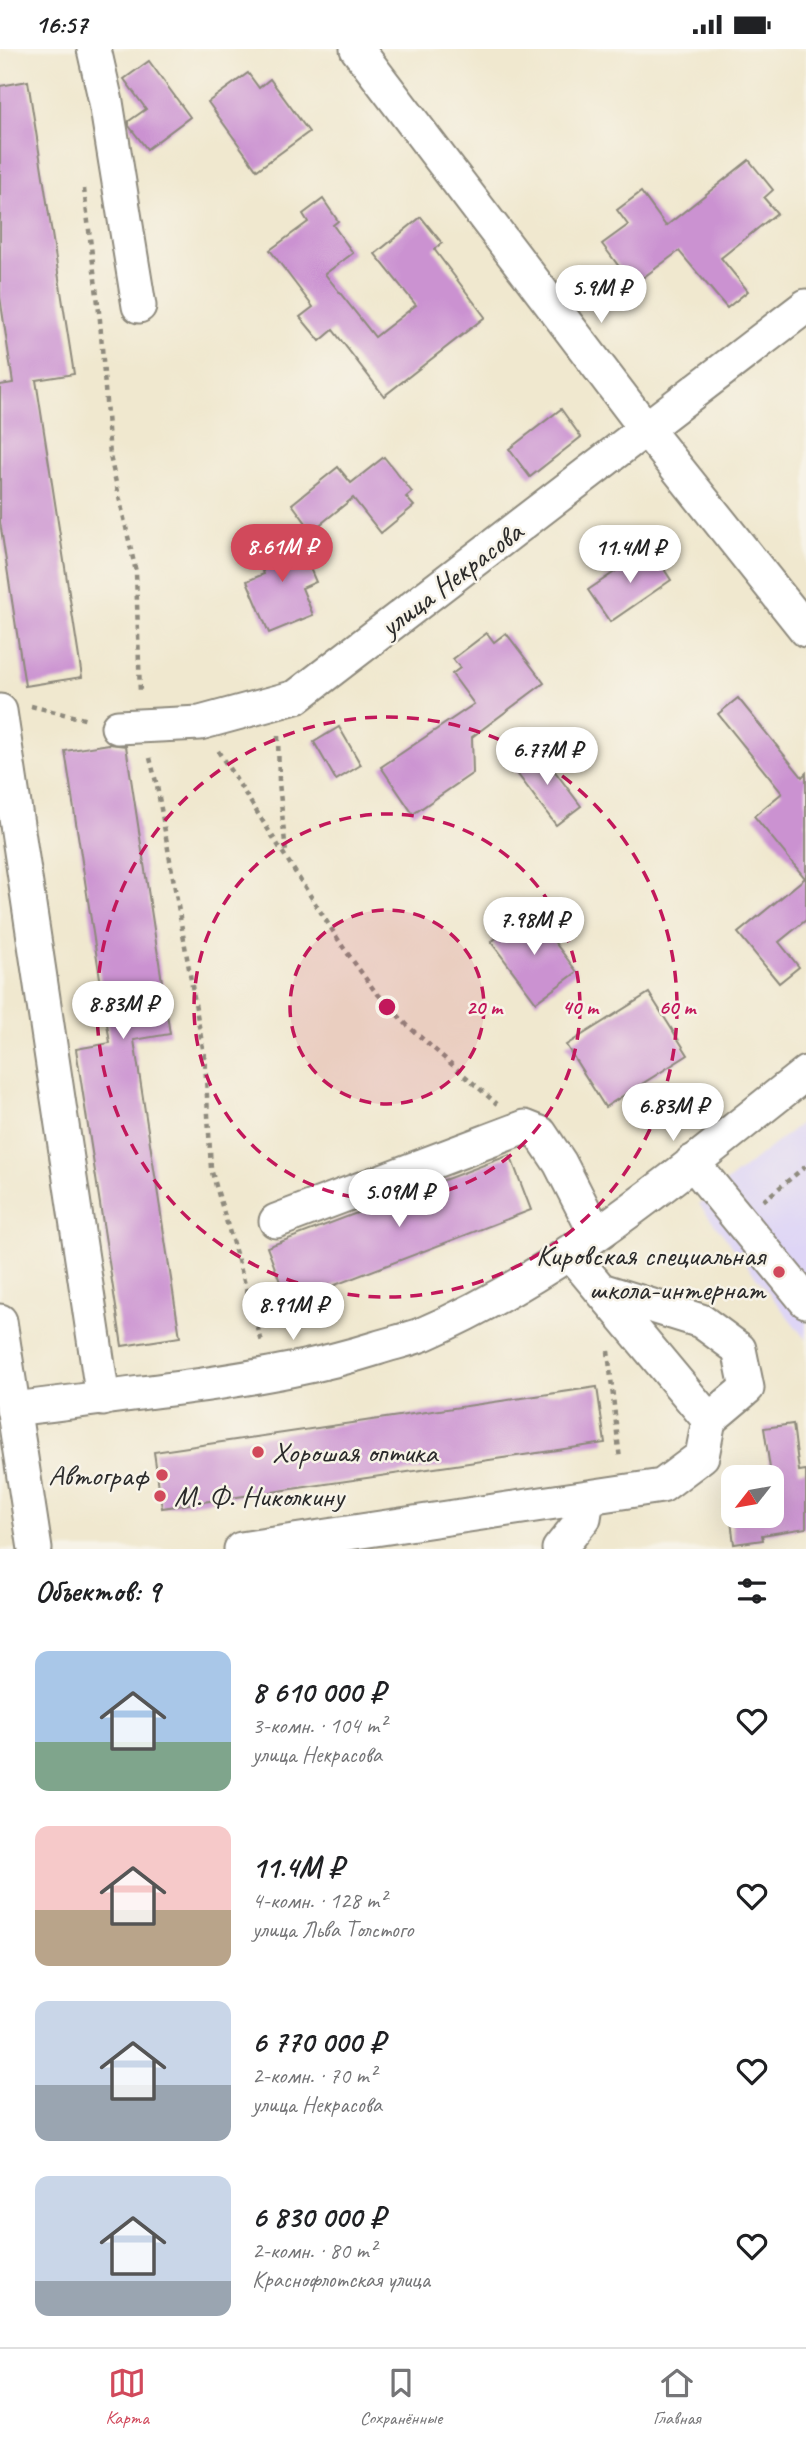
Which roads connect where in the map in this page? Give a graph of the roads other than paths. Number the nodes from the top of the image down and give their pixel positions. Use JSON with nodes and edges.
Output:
{"nodes":[{"id":1,"x":94,"y":49,"type":"edge"},
{"id":2,"x":357,"y":49,"type":"edge"},
{"id":3,"x":139,"y":306,"type":"dead end"},
{"id":4,"x":806,"y":306,"type":"edge"},
{"id":5,"x":646,"y":429,"type":"junction"},
{"id":6,"x":806,"y":630,"type":"edge"},
{"id":7,"x":13,"y":708,"type":"edge"},
{"id":8,"x":118,"y":727,"type":"road end"},
{"id":9,"x":806,"y":1073,"type":"edge"},
{"id":10,"x":692,"y":1162,"type":"junction"},
{"id":11,"x":276,"y":1221,"type":"dead end"},
{"id":12,"x":596,"y":1234,"type":"junction"},
{"id":13,"x":569,"y":1252,"type":"junction"},
{"id":14,"x":601,"y":1290,"type":"junction"},
{"id":15,"x":806,"y":1301,"type":"edge"},
{"id":16,"x":0,"y":1321,"type":"edge"},
{"id":17,"x":103,"y":1398,"type":"junction"},
{"id":18,"x":709,"y":1420,"type":"junction"},
{"id":19,"x":10,"y":1429,"type":"edge"},
{"id":20,"x":587,"y":1499,"type":"junction"},
{"id":21,"x":35,"y":1549,"type":"edge"},
{"id":22,"x":242,"y":1549,"type":"edge"},
{"id":23,"x":559,"y":1549,"type":"edge"}],
"edges":[{"from":1,"to":3,"type":"street"},
{"from":2,"to":5,"type":"street"},
{"from":4,"to":5,"type":"street","name":"улица Некрасова"},
{"from":5,"to":6,"type":"street"},
{"from":5,"to":8,"type":"street","name":"улица Некрасова"},
{"from":7,"to":17,"type":"street"},
{"from":9,"to":10,"type":"street"},
{"from":10,"to":12,"type":"street"},
{"from":10,"to":15,"type":"street"},
{"from":11,"to":12,"type":"street"},
{"from":12,"to":13,"type":"street"},
{"from":13,"to":14,"type":"street"},
{"from":13,"to":17,"type":"street"},
{"from":14,"to":18,"type":"street"},
{"from":14,"to":18,"type":"street"},
{"from":16,"to":19,"type":"street"},
{"from":17,"to":19,"type":"street"},
{"from":18,"to":20,"type":"street"},
{"from":19,"to":21,"type":"street"},
{"from":20,"to":22,"type":"street"},
{"from":20,"to":23,"type":"street"}]}
